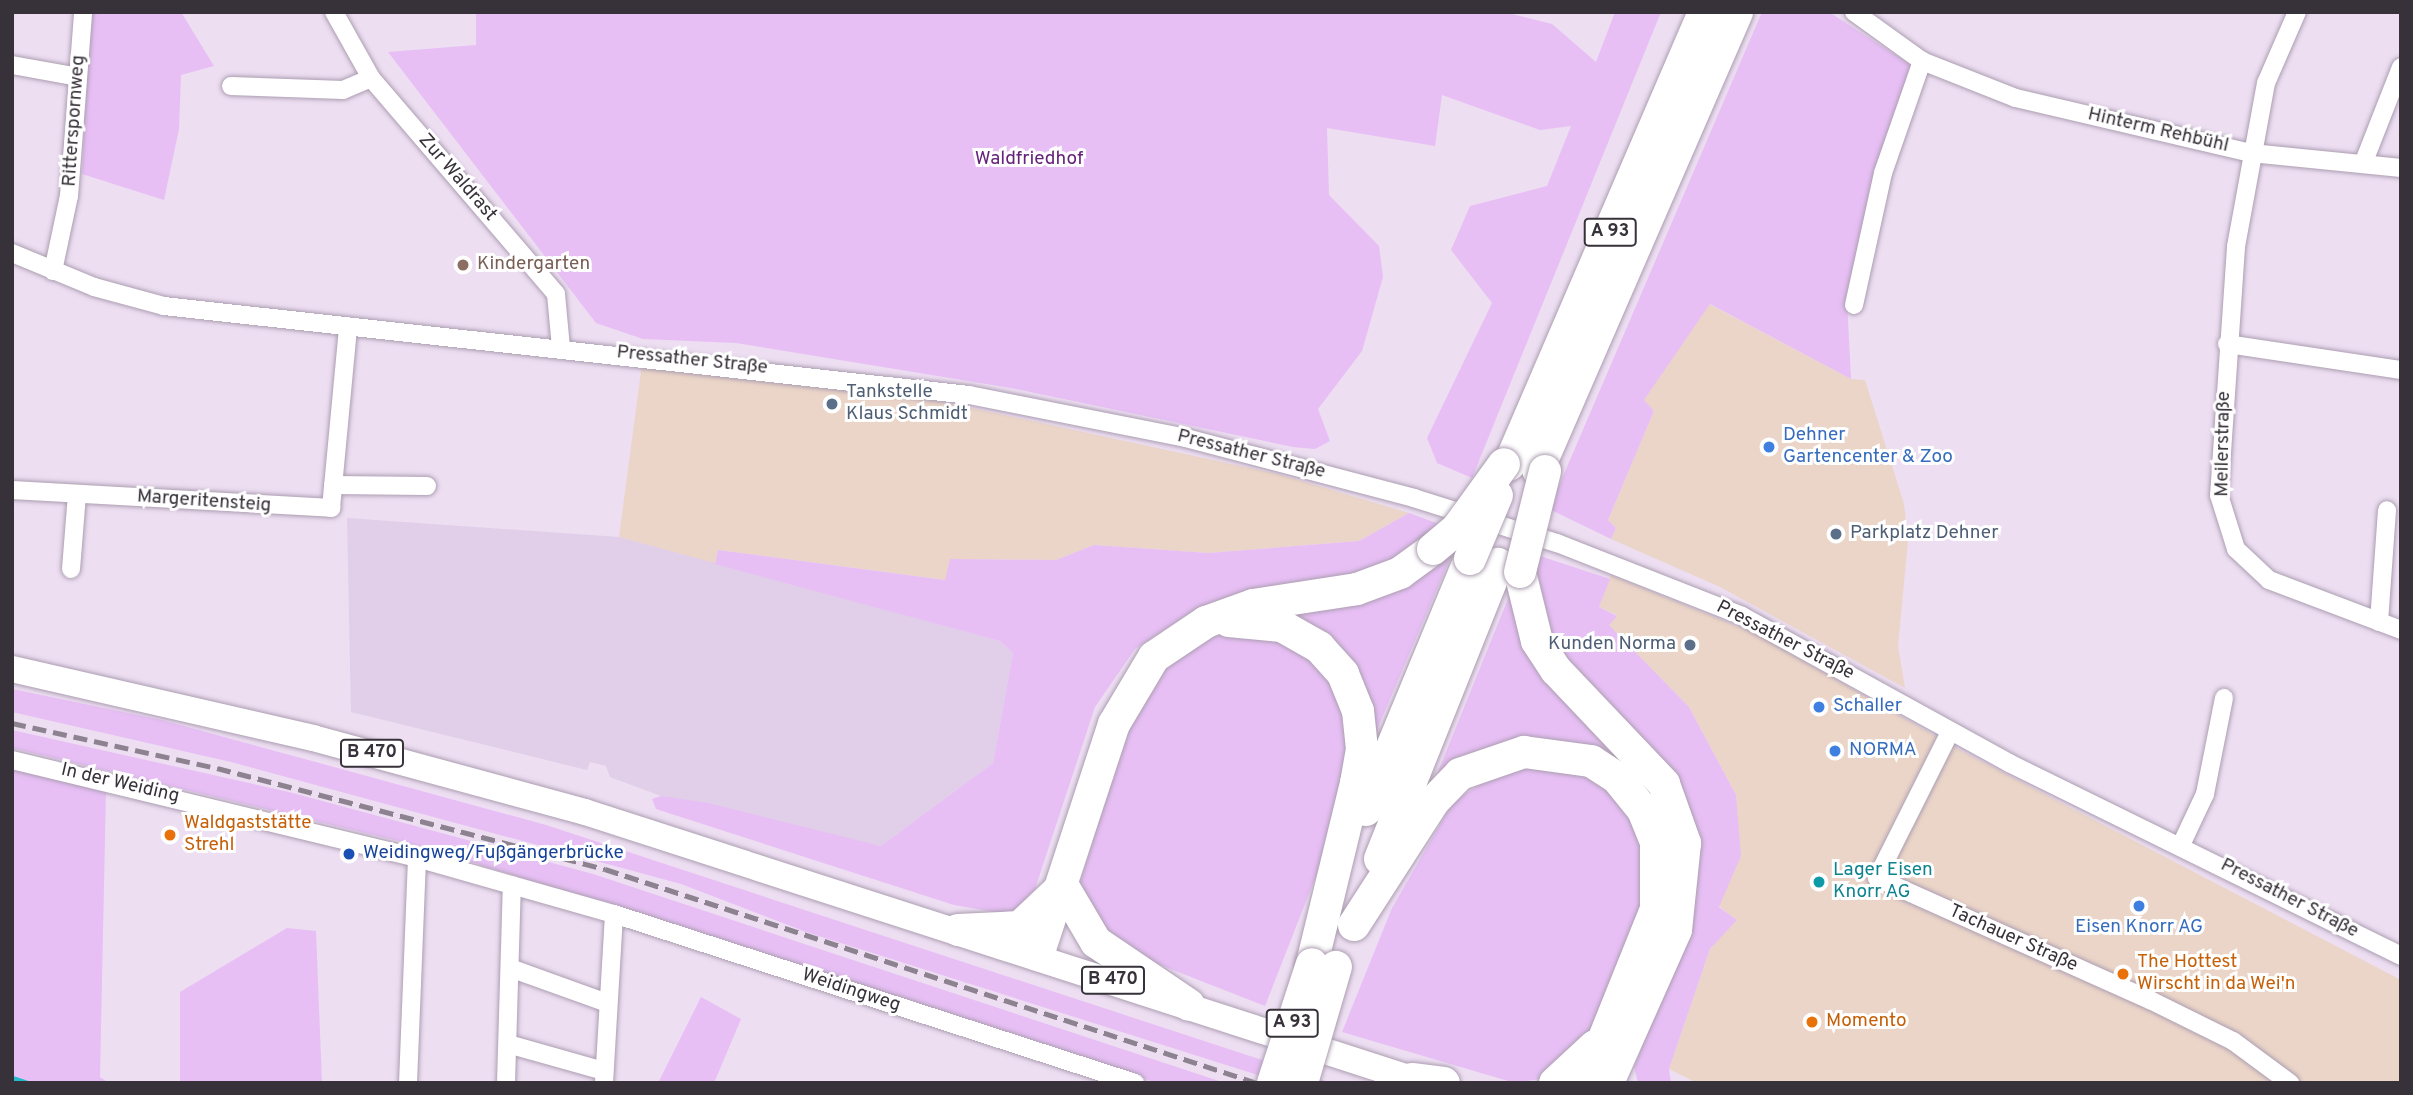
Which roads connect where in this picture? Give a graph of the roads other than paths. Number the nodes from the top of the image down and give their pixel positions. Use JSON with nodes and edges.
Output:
{"nodes":[{"id":1,"x":83,"y":12,"type":"edge"},
{"id":2,"x":334,"y":12,"type":"edge"},
{"id":3,"x":1704,"y":12,"type":"edge"},
{"id":4,"x":1737,"y":12,"type":"edge"},
{"id":5,"x":1854,"y":12,"type":"edge"},
{"id":6,"x":2297,"y":12,"type":"edge"},
{"id":7,"x":1923,"y":61,"type":"junction"},
{"id":8,"x":12,"y":65,"type":"edge"},
{"id":9,"x":2401,"y":67,"type":"edge"},
{"id":10,"x":78,"y":77,"type":"junction"},
{"id":11,"x":371,"y":78,"type":"junction"},
{"id":12,"x":231,"y":86,"type":"dead end"},
{"id":13,"x":2251,"y":153,"type":"junction"},
{"id":14,"x":2363,"y":164,"type":"junction"},
{"id":15,"x":2401,"y":169,"type":"edge"},
{"id":16,"x":12,"y":253,"type":"edge"},
{"id":17,"x":53,"y":271,"type":"junction"},
{"id":18,"x":1854,"y":305,"type":"dead end"},
{"id":19,"x":348,"y":328,"type":"junction"},
{"id":20,"x":2227,"y":344,"type":"junction"},
{"id":21,"x":561,"y":348,"type":"junction"},
{"id":22,"x":2401,"y":370,"type":"edge"},
{"id":23,"x":1523,"y":462,"type":"junction"},
{"id":24,"x":332,"y":485,"type":"junction"},
{"id":25,"x":427,"y":486,"type":"dead end"},
{"id":26,"x":12,"y":490,"type":"edge"},
{"id":27,"x":77,"y":494,"type":"junction"},
{"id":28,"x":2387,"y":510,"type":"dead end"},
{"id":29,"x":1496,"y":565,"type":"junction"},
{"id":30,"x":71,"y":569,"type":"dead end"},
{"id":31,"x":1206,"y":622,"type":"junction"},
{"id":32,"x":2379,"y":622,"type":"junction"},
{"id":33,"x":2401,"y":630,"type":"edge"},
{"id":34,"x":12,"y":670,"type":"edge"},
{"id":35,"x":2224,"y":698,"type":"dead end"},
{"id":36,"x":1950,"y":732,"type":"junction"},
{"id":37,"x":12,"y":760,"type":"edge"},
{"id":38,"x":228,"y":811,"type":"joint"},
{"id":39,"x":2181,"y":845,"type":"junction"},
{"id":40,"x":417,"y":858,"type":"junction"},
{"id":41,"x":513,"y":885,"type":"junction"},
{"id":42,"x":1063,"y":886,"type":"junction"},
{"id":43,"x":614,"y":914,"type":"junction"},
{"id":44,"x":1354,"y":925,"type":"junction"},
{"id":45,"x":958,"y":930,"type":"junction"},
{"id":46,"x":1322,"y":931,"type":"junction"},
{"id":47,"x":1038,"y":955,"type":"junction"},
{"id":48,"x":2401,"y":956,"type":"edge"},
{"id":49,"x":1324,"y":965,"type":"junction"},
{"id":50,"x":510,"y":968,"type":"junction"},
{"id":51,"x":607,"y":1003,"type":"junction"},
{"id":52,"x":1189,"y":1005,"type":"junction"},
{"id":53,"x":508,"y":1044,"type":"junction"},
{"id":54,"x":1615,"y":1064,"type":"edge"},
{"id":55,"x":1085,"y":1075,"type":"edge"},
{"id":56,"x":604,"y":1077,"type":"edge"},
{"id":57,"x":1418,"y":1081,"type":"edge"},
{"id":58,"x":408,"y":1083,"type":"edge"},
{"id":59,"x":506,"y":1083,"type":"edge"},
{"id":60,"x":1135,"y":1083,"type":"edge"},
{"id":61,"x":1273,"y":1083,"type":"edge"},
{"id":62,"x":1302,"y":1083,"type":"edge"},
{"id":63,"x":1444,"y":1083,"type":"edge"},
{"id":64,"x":1555,"y":1083,"type":"edge"},
{"id":65,"x":1586,"y":1083,"type":"edge"},
{"id":66,"x":2290,"y":1083,"type":"edge"}],
"edges":[{"from":1,"to":10,"type":"street","name":"Ritterspornweg"},
{"from":2,"to":11,"type":"street","name":"Zur Waldrast"},
{"from":3,"to":23,"type":"highway","number":"A 93"},
{"from":4,"to":23,"type":"highway","number":"A 93"},
{"from":5,"to":7,"type":"street","name":"Hinterm Rehbühl"},
{"from":6,"to":13,"type":"street","name":"Meilerstraße"},
{"from":7,"to":13,"type":"street","name":"Hinterm Rehbühl"},
{"from":7,"to":18,"type":"street"},
{"from":8,"to":10,"type":"street"},
{"from":9,"to":14,"type":"street"},
{"from":10,"to":17,"type":"street","name":"Ritterspornweg"},
{"from":11,"to":12,"type":"street"},
{"from":11,"to":21,"type":"street","name":"Zur Waldrast"},
{"from":13,"to":14,"type":"street","name":"Hinterm Rehbühl"},
{"from":13,"to":20,"type":"street","name":"Meilerstraße"},
{"from":14,"to":15,"type":"street","name":"Hinterm Rehbühl"},
{"from":16,"to":17,"type":"street","name":"Pressather Straße"},
{"from":17,"to":19,"type":"street","name":"Pressather Straße"},
{"from":19,"to":21,"type":"street","name":"Pressather Straße"},
{"from":19,"to":24,"type":"street"},
{"from":20,"to":22,"type":"street"},
{"from":20,"to":32,"type":"street","name":"Meilerstraße"},
{"from":21,"to":36,"type":"street","name":"Pressather Straße"},
{"from":23,"to":29,"type":"highway","number":"A 93","bridge":true},
{"from":23,"to":29,"type":"highway","bridge":true},
{"from":23,"to":31,"type":"highway","bridge":true},
{"from":24,"to":25,"type":"street"},
{"from":24,"to":27,"type":"street","name":"Margeritensteig"},
{"from":26,"to":27,"type":"street","name":"Margeritensteig"},
{"from":27,"to":30,"type":"street"},
{"from":28,"to":32,"type":"street"},
{"from":29,"to":44,"type":"highway","number":"A 93"},
{"from":29,"to":46,"type":"highway","number":"A 93"},
{"from":29,"to":54,"type":"highway"},
{"from":31,"to":42,"type":"highway"},
{"from":31,"to":46,"type":"highway"},
{"from":32,"to":33,"type":"street","name":"Meilerstraße"},
{"from":34,"to":45,"type":"main road","number":"B 470"},
{"from":35,"to":39,"type":"street"},
{"from":36,"to":39,"type":"street","name":"Pressather Straße"},
{"from":36,"to":66,"type":"street","name":"Tachauer Straße"},
{"from":37,"to":38,"type":"street","name":"In der Weiding"},
{"from":38,"to":40,"type":"street","name":"Weidingweg"},
{"from":39,"to":48,"type":"street","name":"Pressather Straße"},
{"from":40,"to":41,"type":"street","name":"Weidingweg"},
{"from":40,"to":58,"type":"street"},
{"from":41,"to":43,"type":"street","name":"Weidingweg"},
{"from":41,"to":50,"type":"street"},
{"from":42,"to":45,"type":"highway"},
{"from":42,"to":47,"type":"highway"},
{"from":42,"to":52,"type":"highway"},
{"from":43,"to":51,"type":"street"},
{"from":43,"to":55,"type":"street","name":"Weidingweg"},
{"from":44,"to":49,"type":"highway","number":"A 93"},
{"from":44,"to":54,"type":"highway"},
{"from":45,"to":47,"type":"main road","number":"B 470"},
{"from":46,"to":49,"type":"highway","number":"A 93"},
{"from":47,"to":52,"type":"main road","number":"B 470"},
{"from":49,"to":61,"type":"highway","number":"A 93","bridge":true},
{"from":49,"to":62,"type":"highway","number":"A 93","bridge":true},
{"from":50,"to":51,"type":"street"},
{"from":50,"to":53,"type":"street"},
{"from":51,"to":56,"type":"street"},
{"from":52,"to":57,"type":"main road","number":"B 470"},
{"from":53,"to":56,"type":"street"},
{"from":53,"to":59,"type":"street"},
{"from":54,"to":64,"type":"highway"},
{"from":54,"to":65,"type":"highway"},
{"from":55,"to":60,"type":"street","name":"Weidingweg"},
{"from":57,"to":63,"type":"highway"}]}
